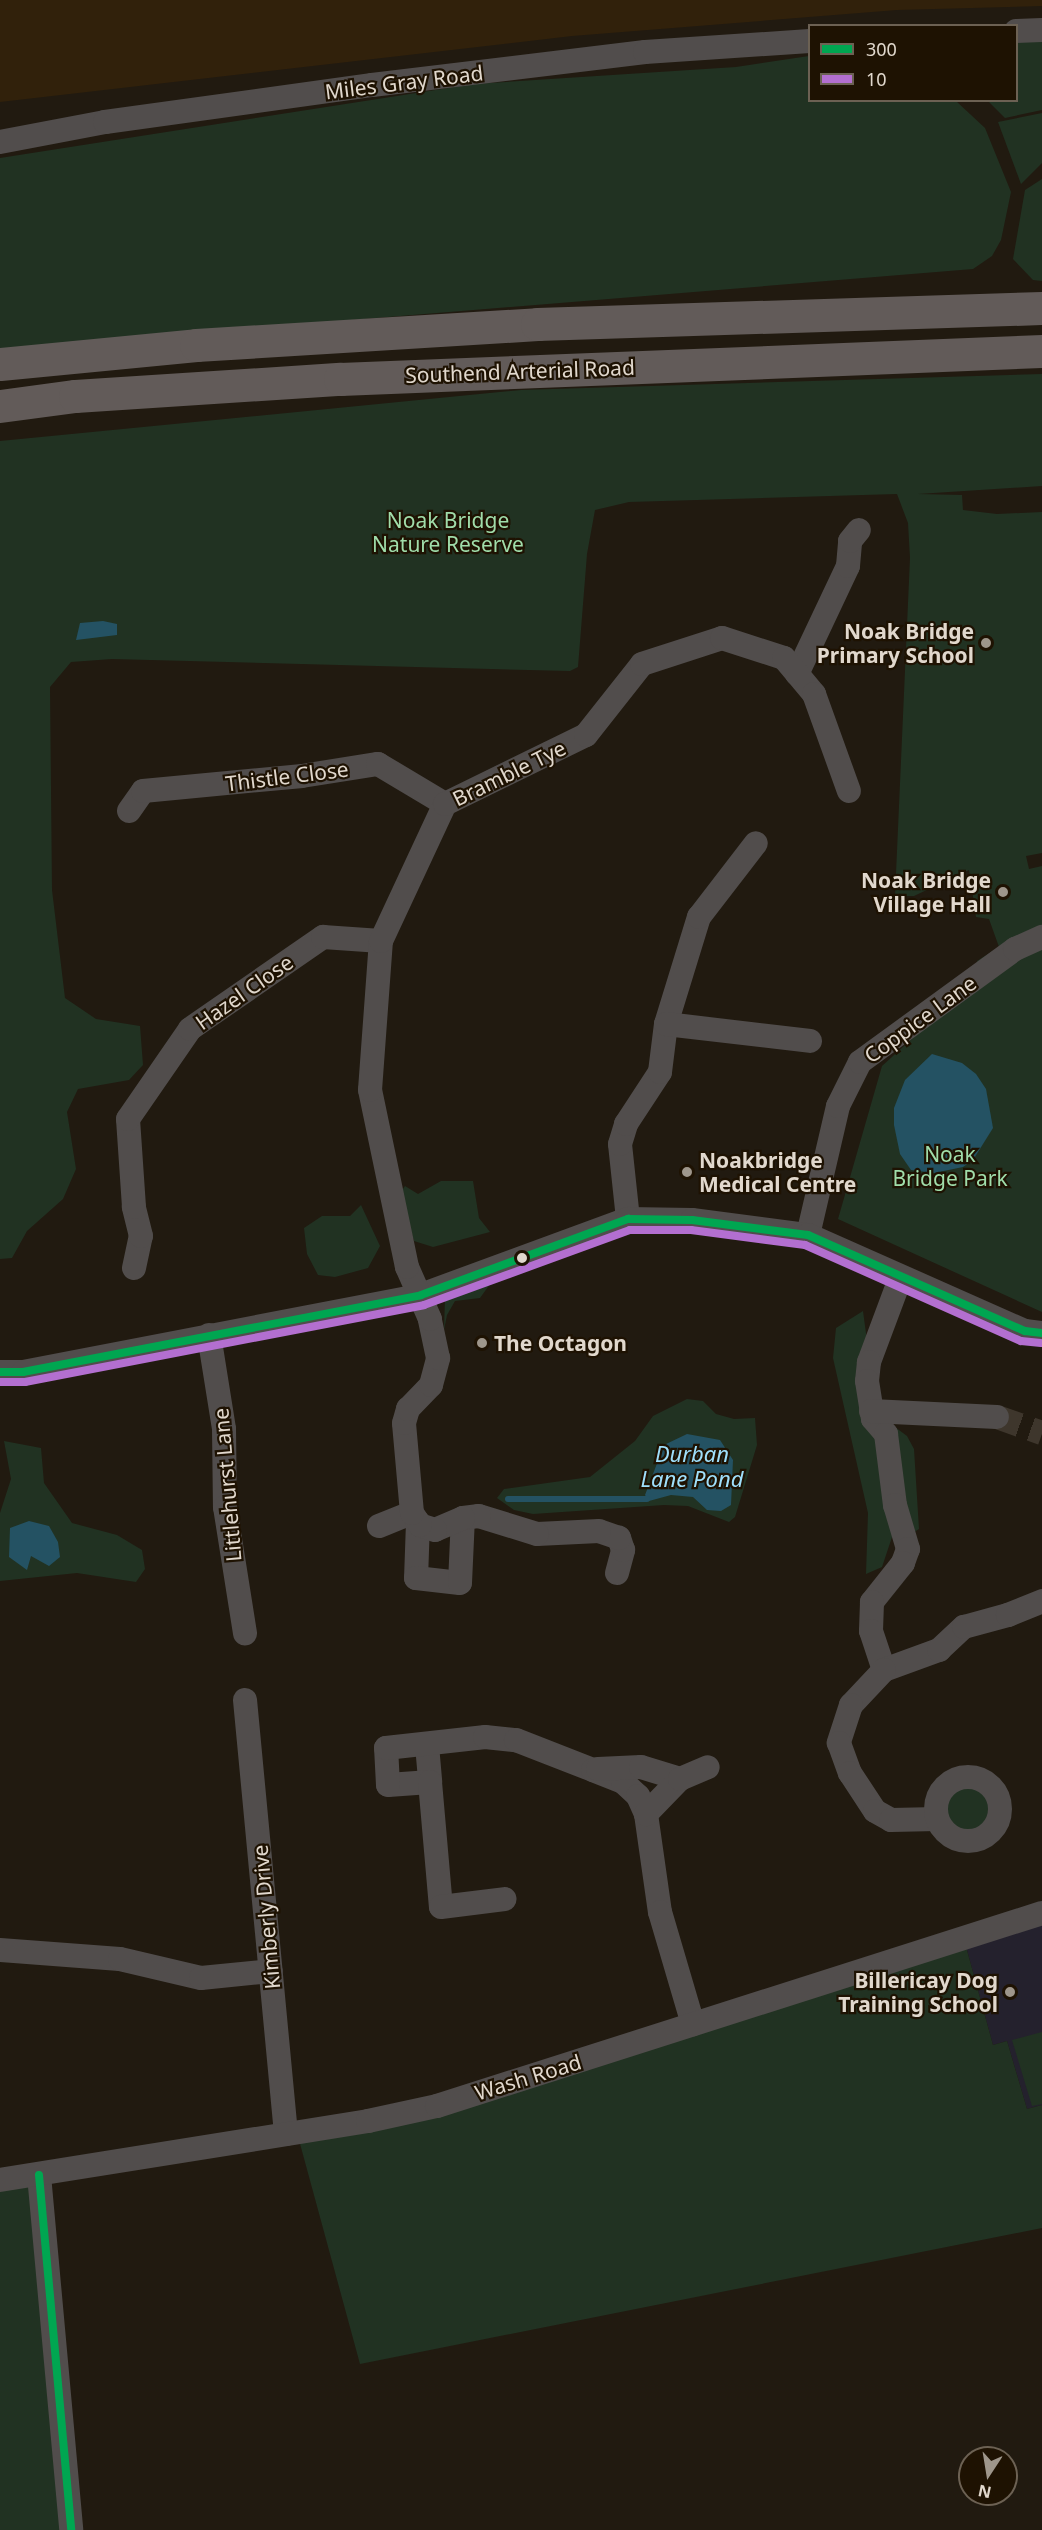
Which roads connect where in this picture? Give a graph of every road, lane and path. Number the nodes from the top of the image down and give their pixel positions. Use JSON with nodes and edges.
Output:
{"nodes":[{"id":1,"x":1042,"y":30,"type":"edge"},
{"id":2,"x":1018,"y":31,"type":"edge"},
{"id":3,"x":808,"y":41,"type":"edge"},
{"id":4,"x":0,"y":142,"type":"edge"},
{"id":5,"x":1042,"y":308,"type":"edge"},
{"id":6,"x":1042,"y":351,"type":"edge"},
{"id":7,"x":0,"y":364,"type":"edge"},
{"id":8,"x":0,"y":406,"type":"edge"},
{"id":9,"x":859,"y":530,"type":"dead end"},
{"id":10,"x":797,"y":674,"type":"junction"},
{"id":11,"x":849,"y":791,"type":"dead end"},
{"id":12,"x":445,"y":804,"type":"junction"},
{"id":13,"x":129,"y":811,"type":"dead end"},
{"id":14,"x":756,"y":843,"type":"dead end"},
{"id":15,"x":1042,"y":937,"type":"edge"},
{"id":16,"x":381,"y":941,"type":"junction"},
{"id":17,"x":666,"y":1024,"type":"junction"},
{"id":18,"x":810,"y":1041,"type":"dead end"},
{"id":19,"x":628,"y":1219,"type":"junction"},
{"id":20,"x":808,"y":1235,"type":"junction"},
{"id":21,"x":134,"y":1268,"type":"dead end"},
{"id":22,"x":900,"y":1278,"type":"junction"},
{"id":23,"x":421,"y":1295,"type":"junction"},
{"id":24,"x":1042,"y":1334,"type":"edge"},
{"id":25,"x":209,"y":1335,"type":"junction"},
{"id":26,"x":0,"y":1372,"type":"edge"},
{"id":27,"x":871,"y":1411,"type":"junction"},
{"id":28,"x":997,"y":1417,"type":"tunnel mouth"},
{"id":29,"x":415,"y":1517,"type":"junction"},
{"id":30,"x":463,"y":1518,"type":"junction"},
{"id":31,"x":379,"y":1526,"type":"dead end"},
{"id":32,"x":617,"y":1573,"type":"dead end"},
{"id":33,"x":1042,"y":1601,"type":"edge"},
{"id":34,"x":245,"y":1634,"type":"dead end"},
{"id":35,"x":884,"y":1670,"type":"junction"},
{"id":36,"x":245,"y":1700,"type":"dead end"},
{"id":37,"x":427,"y":1745,"type":"junction"},
{"id":38,"x":708,"y":1767,"type":"dead end"},
{"id":39,"x":593,"y":1770,"type":"junction"},
{"id":40,"x":680,"y":1779,"type":"junction"},
{"id":41,"x":430,"y":1782,"type":"junction"},
{"id":42,"x":646,"y":1814,"type":"junction"},
{"id":43,"x":937,"y":1819,"type":"dead end"},
{"id":44,"x":506,"y":1899,"type":"dead end"},
{"id":45,"x":1042,"y":1913,"type":"edge"},
{"id":46,"x":0,"y":1950,"type":"edge"},
{"id":47,"x":271,"y":1971,"type":"junction"},
{"id":48,"x":693,"y":2024,"type":"junction"},
{"id":49,"x":286,"y":2134,"type":"junction"},
{"id":50,"x":39,"y":2175,"type":"junction"},
{"id":51,"x":0,"y":2180,"type":"edge"},
{"id":52,"x":71,"y":2530,"type":"edge"}],
"edges":[{"from":1,"to":2,"type":"street"},
{"from":3,"to":4,"type":"street","name":"Miles Gray Road"},
{"from":5,"to":7,"type":"highway","name":"Southend Arterial Road"},
{"from":6,"to":8,"type":"highway","name":"Southend Arterial Road"},
{"from":9,"to":10,"type":"street"},
{"from":10,"to":11,"type":"street","name":"Bramble Tye"},
{"from":10,"to":12,"type":"street","name":"Bramble Tye"},
{"from":12,"to":13,"type":"street","name":"Thistle Close"},
{"from":12,"to":16,"type":"street","name":"Bramble Tye"},
{"from":14,"to":17,"type":"street"},
{"from":15,"to":20,"type":"street","name":"Coppice Lane"},
{"from":16,"to":21,"type":"street","name":"Hazel Close"},
{"from":16,"to":23,"type":"street","name":"Bramble Tye"},
{"from":17,"to":18,"type":"street"},
{"from":17,"to":19,"type":"street"},
{"from":19,"to":20,"type":"street"},
{"from":19,"to":23,"type":"street"},
{"from":20,"to":22,"type":"street"},
{"from":22,"to":24,"type":"street"},
{"from":22,"to":27,"type":"street"},
{"from":23,"to":25,"type":"street"},
{"from":23,"to":29,"type":"street","name":"Bramble Tye"},
{"from":25,"to":26,"type":"street"},
{"from":25,"to":34,"type":"street","name":"Littlehurst Lane"},
{"from":27,"to":28,"type":"street"},
{"from":27,"to":35,"type":"street"},
{"from":29,"to":30,"type":"street"},
{"from":29,"to":30,"type":"street","name":"Bramble Tye"},
{"from":29,"to":31,"type":"street"},
{"from":30,"to":32,"type":"street"},
{"from":33,"to":35,"type":"street"},
{"from":35,"to":43,"type":"street"},
{"from":36,"to":47,"type":"street","name":"Kimberly Drive"},
{"from":37,"to":39,"type":"street"},
{"from":37,"to":41,"type":"street"},
{"from":37,"to":41,"type":"street"},
{"from":38,"to":40,"type":"street"},
{"from":39,"to":40,"type":"street"},
{"from":39,"to":42,"type":"street"},
{"from":40,"to":42,"type":"street"},
{"from":41,"to":44,"type":"street"},
{"from":42,"to":48,"type":"street"},
{"from":45,"to":48,"type":"street","name":"Wash Road"},
{"from":46,"to":47,"type":"street"},
{"from":47,"to":49,"type":"street","name":"Kimberly Drive"},
{"from":48,"to":49,"type":"street","name":"Wash Road"},
{"from":49,"to":50,"type":"street","name":"Wash Road"},
{"from":50,"to":51,"type":"street","name":"Wash Road"},
{"from":50,"to":52,"type":"street"}]}
